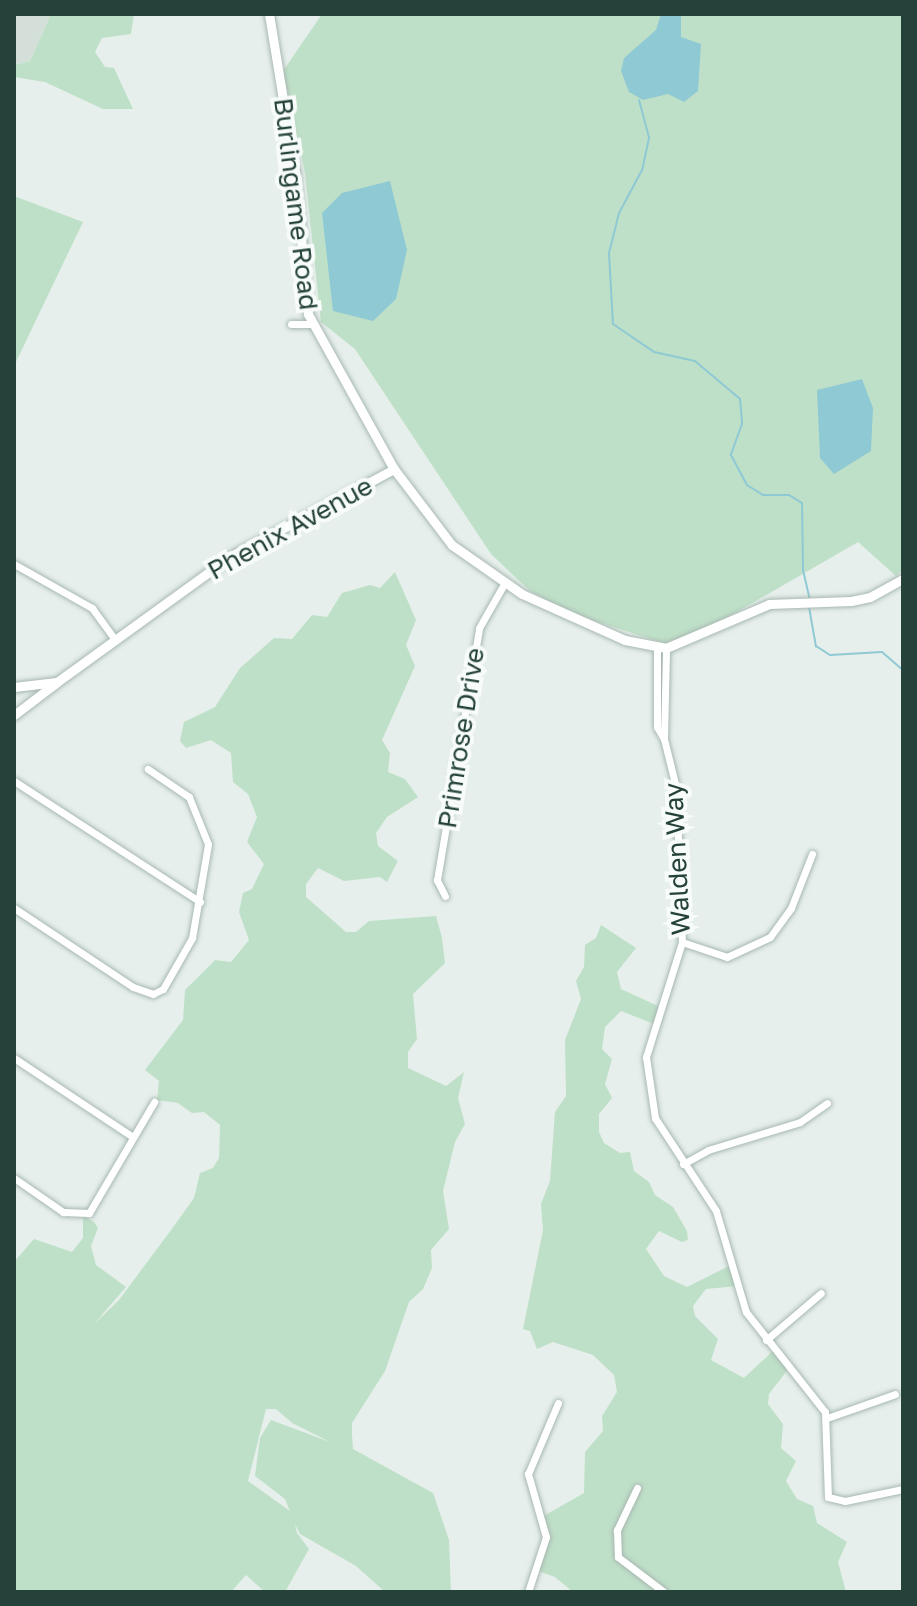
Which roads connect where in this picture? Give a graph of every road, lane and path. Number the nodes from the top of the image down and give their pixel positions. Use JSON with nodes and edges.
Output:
{"nodes":[{"id":1,"x":269,"y":14,"type":"edge"},
{"id":2,"x":291,"y":324,"type":"dead end"},
{"id":3,"x":312,"y":324,"type":"junction"},
{"id":4,"x":394,"y":469,"type":"junction"},
{"id":5,"x":14,"y":564,"type":"edge"},
{"id":6,"x":903,"y":579,"type":"edge"},
{"id":7,"x":504,"y":584,"type":"junction"},
{"id":8,"x":115,"y":640,"type":"junction"},
{"id":9,"x":662,"y":648,"type":"junction"},
{"id":10,"x":57,"y":682,"type":"junction"},
{"id":11,"x":14,"y":687,"type":"edge"},
{"id":12,"x":14,"y":715,"type":"edge"},
{"id":13,"x":148,"y":769,"type":"dead end"},
{"id":14,"x":14,"y":781,"type":"edge"},
{"id":15,"x":812,"y":854,"type":"dead end"},
{"id":16,"x":445,"y":896,"type":"dead end"},
{"id":17,"x":200,"y":902,"type":"junction"},
{"id":18,"x":14,"y":908,"type":"edge"},
{"id":19,"x":682,"y":942,"type":"junction"},
{"id":20,"x":14,"y":1058,"type":"edge"},
{"id":21,"x":154,"y":1102,"type":"dead end"},
{"id":22,"x":827,"y":1103,"type":"dead end"},
{"id":23,"x":133,"y":1137,"type":"junction"},
{"id":24,"x":683,"y":1164,"type":"junction"},
{"id":25,"x":14,"y":1178,"type":"edge"},
{"id":26,"x":821,"y":1293,"type":"dead end"},
{"id":27,"x":766,"y":1340,"type":"junction"},
{"id":28,"x":895,"y":1394,"type":"dead end"},
{"id":29,"x":558,"y":1403,"type":"dead end"},
{"id":30,"x":827,"y":1418,"type":"junction"},
{"id":31,"x":637,"y":1488,"type":"dead end"},
{"id":32,"x":903,"y":1489,"type":"edge"},
{"id":33,"x":528,"y":1592,"type":"edge"},
{"id":34,"x":664,"y":1592,"type":"edge"}],
"edges":[{"from":1,"to":3,"type":"main road","name":"Burlingame Road"},
{"from":2,"to":3,"type":"street"},
{"from":3,"to":4,"type":"main road","name":"Burlingame Road"},
{"from":4,"to":7,"type":"main road","name":"Phenix Avenue"},
{"from":4,"to":8,"type":"main road","name":"Phenix Avenue"},
{"from":5,"to":8,"type":"street"},
{"from":6,"to":9,"type":"main road"},
{"from":7,"to":9,"type":"main road","name":"Phenix Avenue"},
{"from":7,"to":16,"type":"street","name":"Primrose Drive"},
{"from":8,"to":10,"type":"main road","name":"Phenix Avenue"},
{"from":9,"to":19,"type":"street","name":"Walden Way"},
{"from":10,"to":11,"type":"main road","name":"Phenix Avenue"},
{"from":10,"to":12,"type":"main road"},
{"from":13,"to":17,"type":"street"},
{"from":14,"to":17,"type":"street"},
{"from":15,"to":19,"type":"street"},
{"from":17,"to":18,"type":"street"},
{"from":19,"to":24,"type":"street","name":"Walden Way"},
{"from":20,"to":23,"type":"street"},
{"from":21,"to":23,"type":"street"},
{"from":22,"to":24,"type":"street"},
{"from":23,"to":25,"type":"street"},
{"from":24,"to":27,"type":"street","name":"Walden Way"},
{"from":26,"to":27,"type":"street"},
{"from":27,"to":30,"type":"street","name":"Walden Way"},
{"from":28,"to":30,"type":"street"},
{"from":29,"to":33,"type":"street"},
{"from":30,"to":32,"type":"street"},
{"from":31,"to":34,"type":"street"}]}
